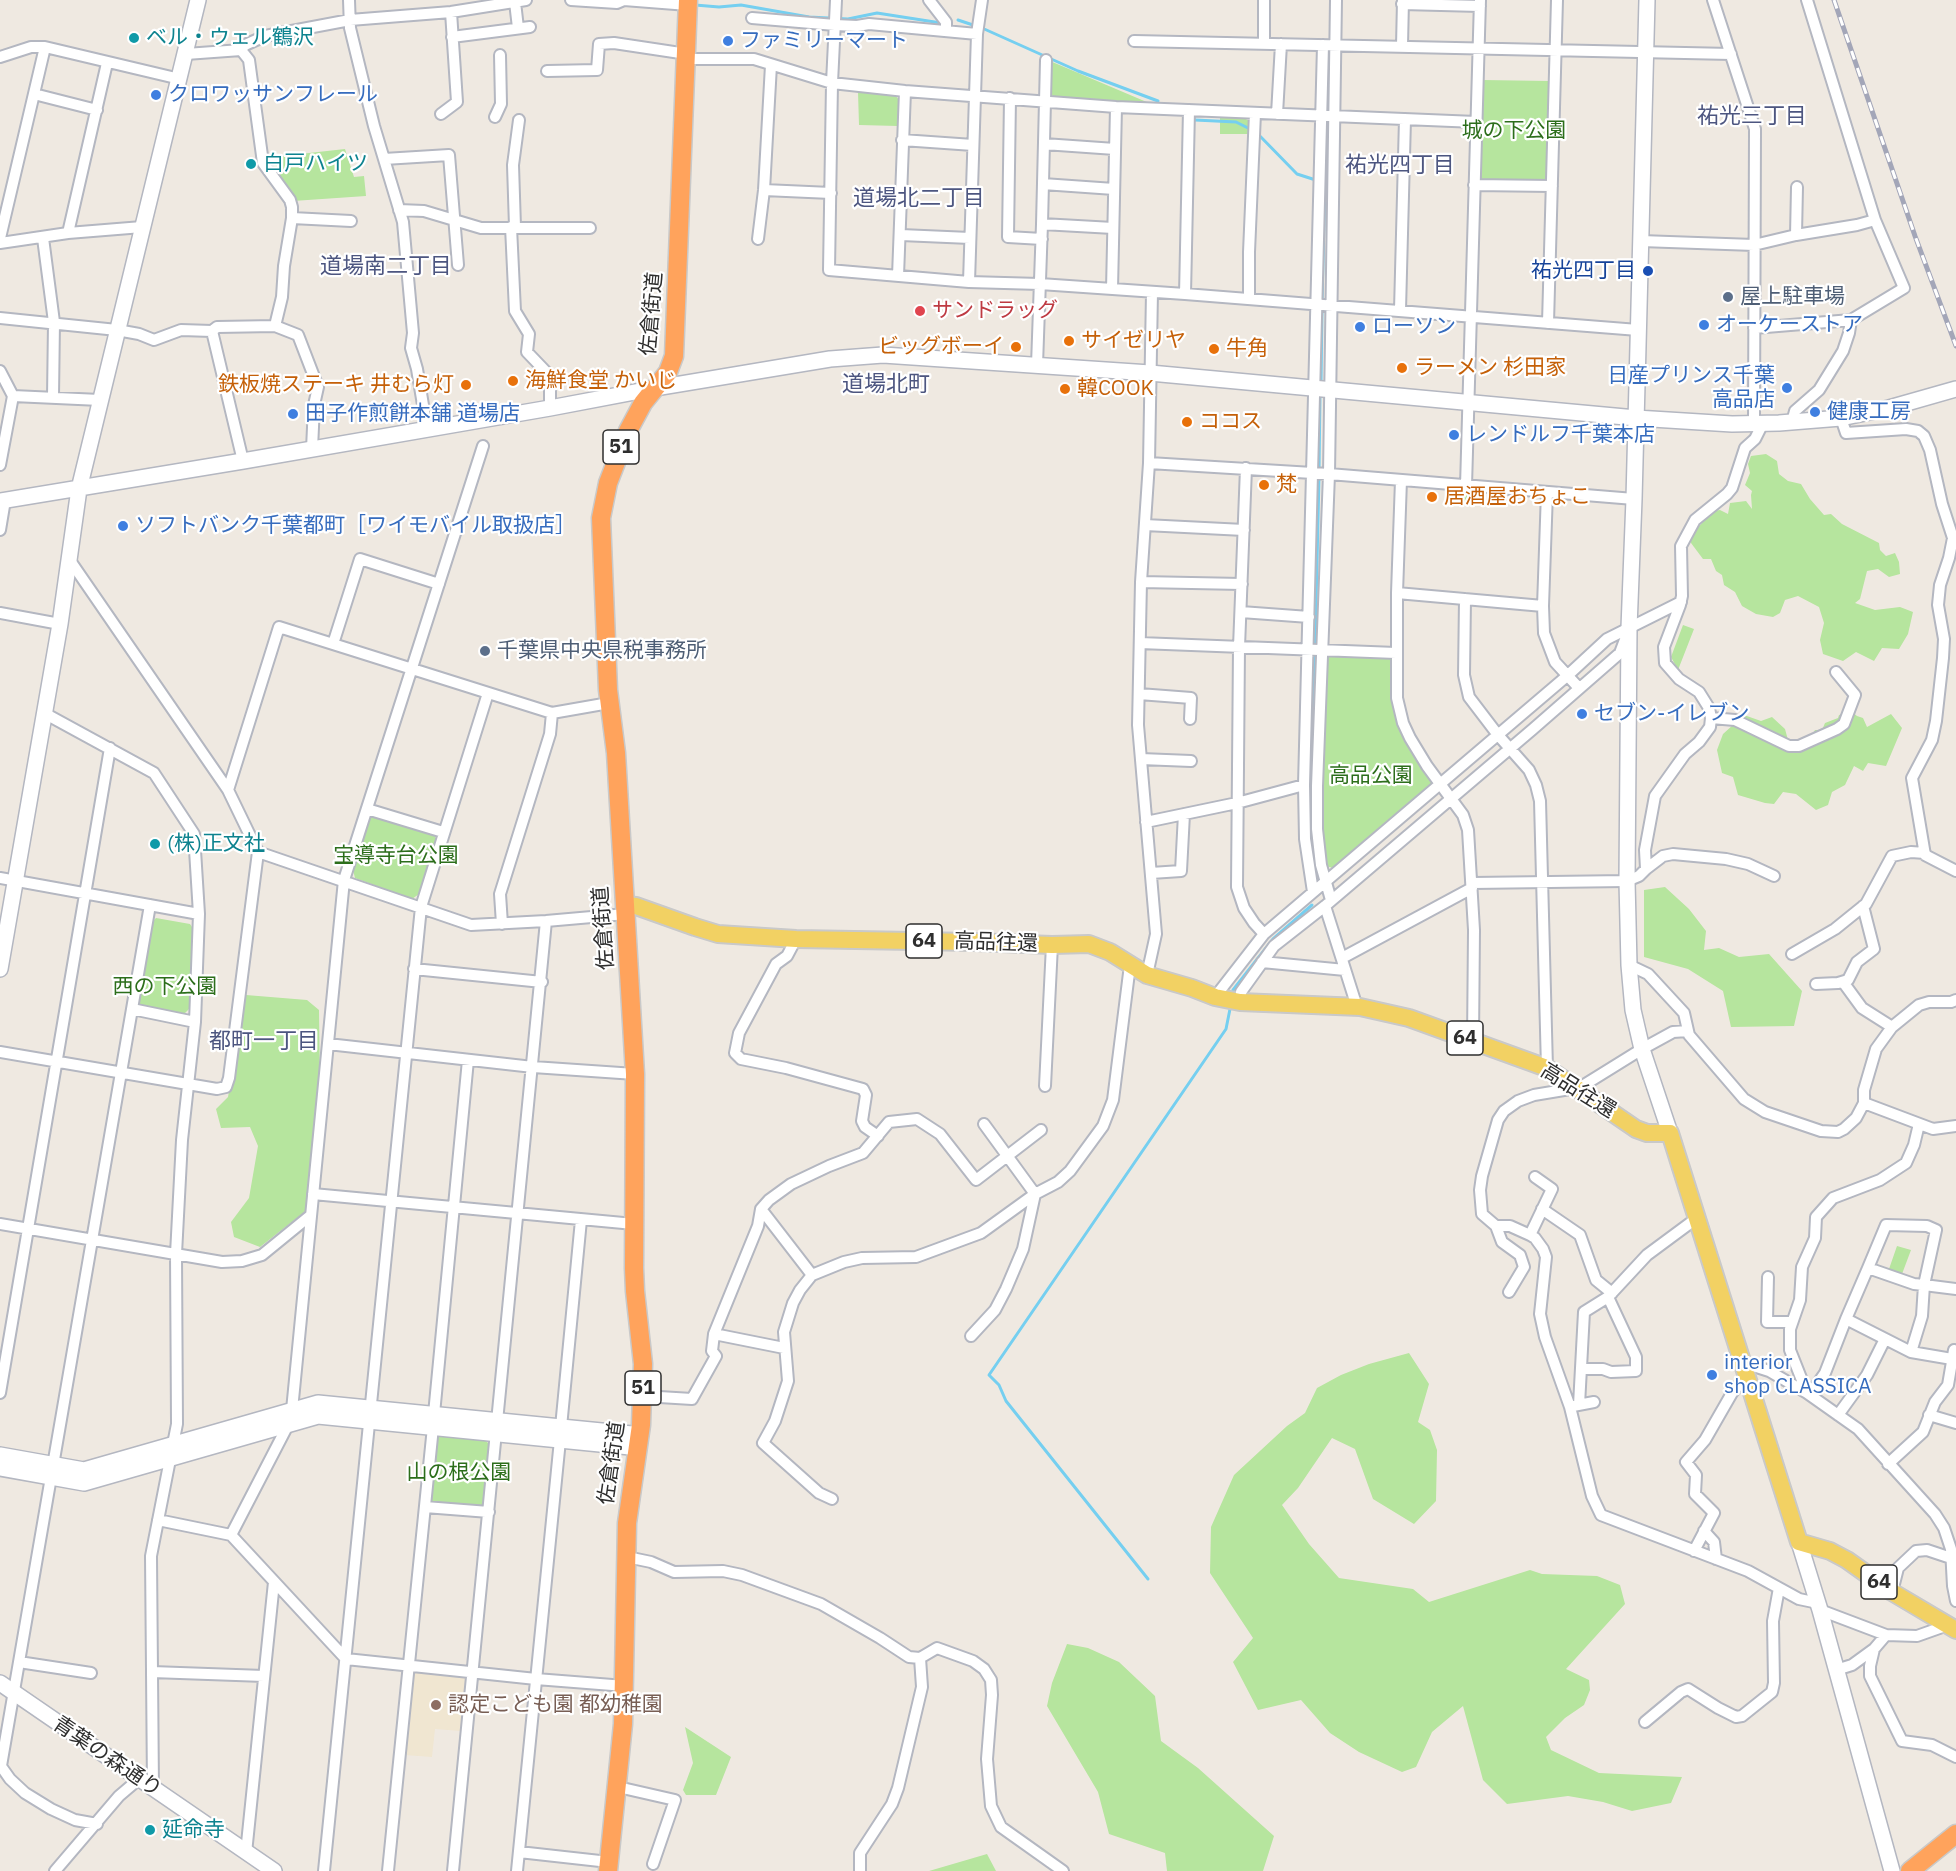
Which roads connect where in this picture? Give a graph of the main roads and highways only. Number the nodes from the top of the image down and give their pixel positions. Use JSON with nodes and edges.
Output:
{"nodes":[{"id":1,"x":688,"y":3,"type":"edge"},
{"id":2,"x":623,"y":911,"type":"junction"},
{"id":3,"x":1952,"y":1628,"type":"edge"},
{"id":4,"x":1956,"y":1834,"type":"edge"},
{"id":5,"x":608,"y":1866,"type":"edge"},
{"id":6,"x":1910,"y":1871,"type":"edge"}],
"edges":[{"from":1,"to":2,"type":"highway","name":"佐倉街道","number":"51"},
{"from":2,"to":3,"type":"main road","name":"高品往還","number":"64"},
{"from":2,"to":5,"type":"highway","name":"佐倉街道","number":"51"},
{"from":4,"to":6,"type":"highway"}]}
